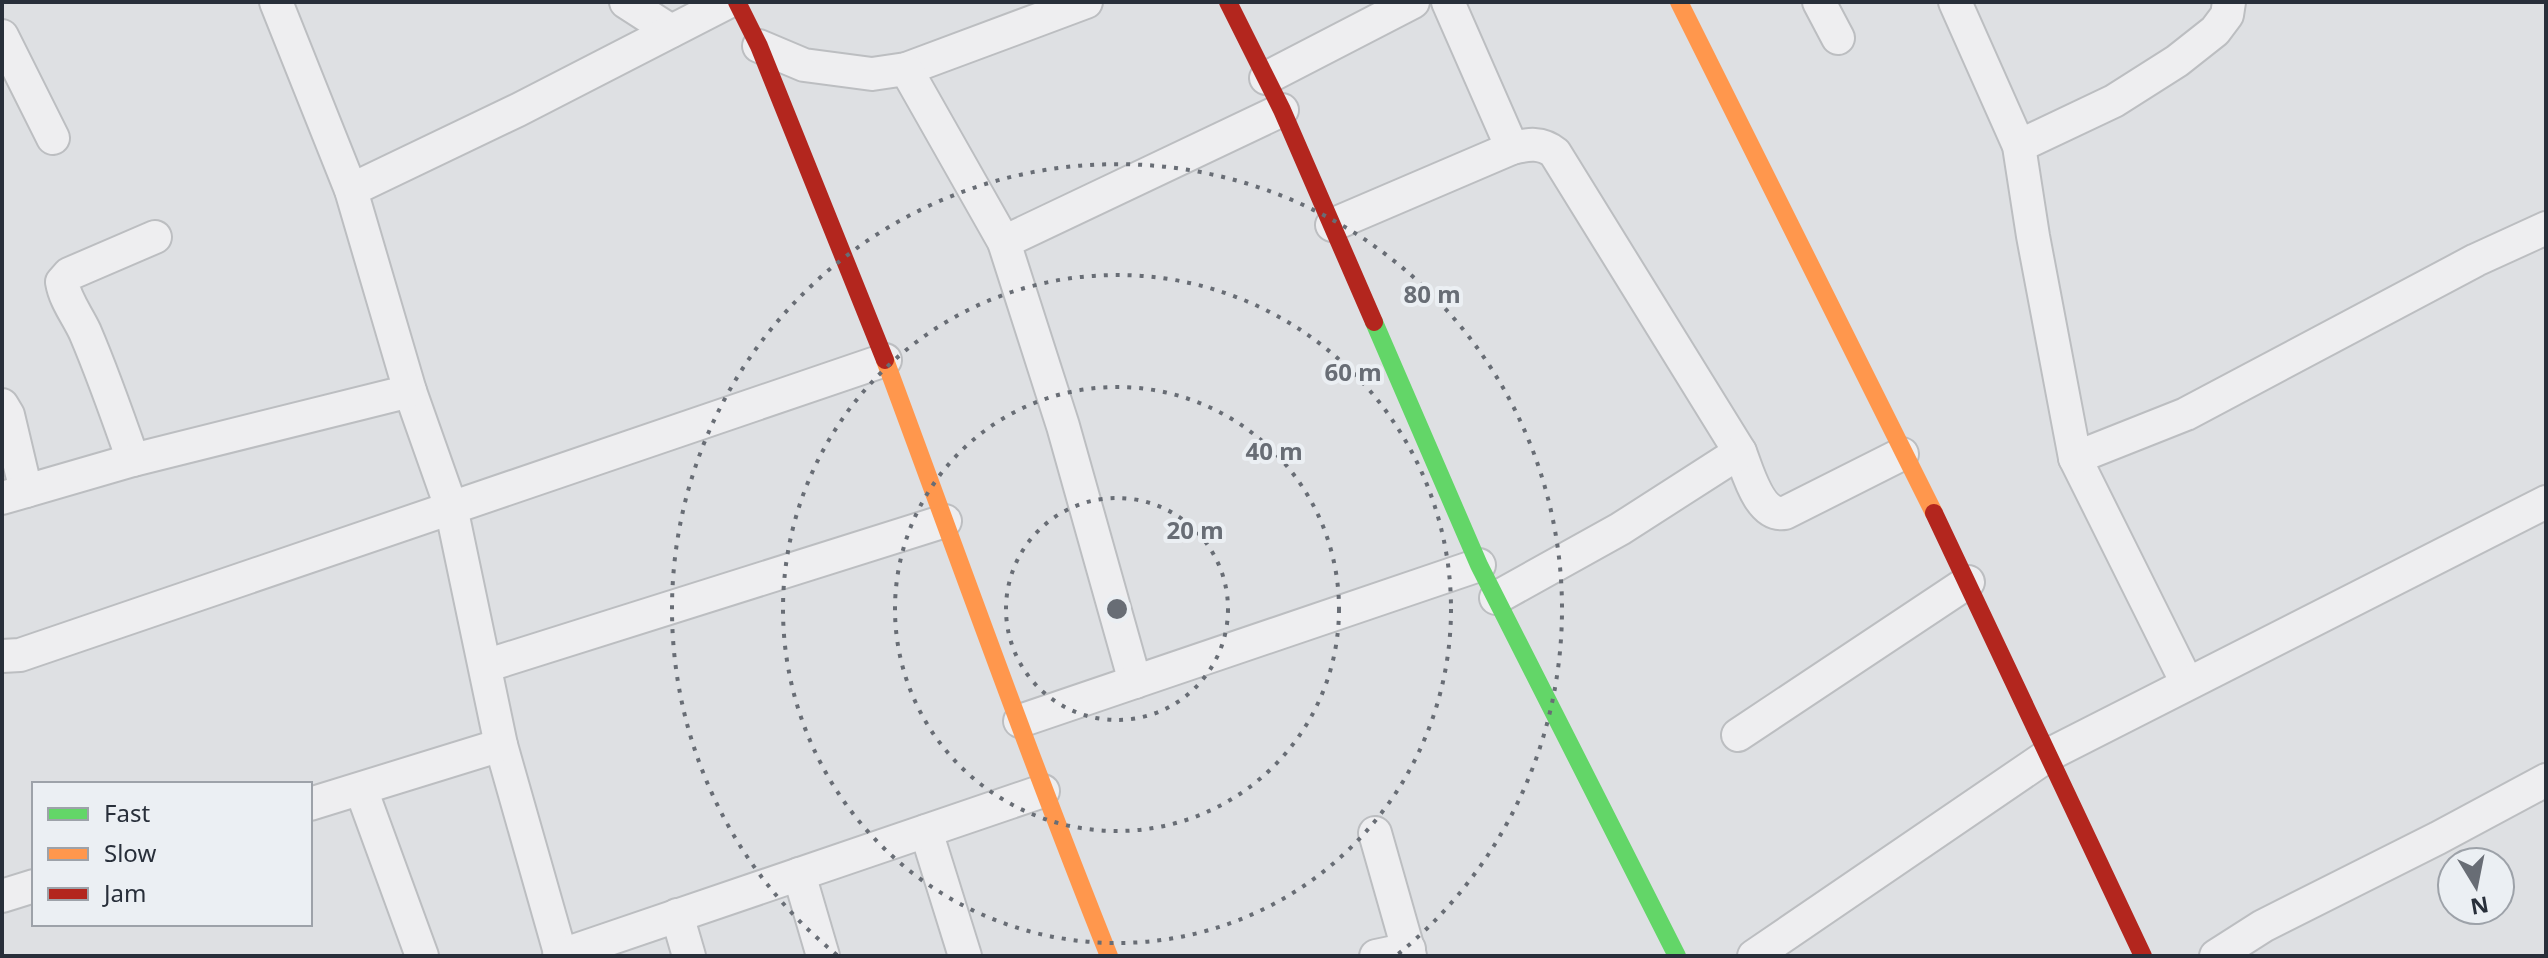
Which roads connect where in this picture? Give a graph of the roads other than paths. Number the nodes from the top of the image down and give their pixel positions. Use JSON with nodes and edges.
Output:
{"nodes":[{"id":1,"x":276,"y":2,"type":"edge"},
{"id":2,"x":626,"y":2,"type":"edge"},
{"id":3,"x":728,"y":2,"type":"edge"},
{"id":4,"x":737,"y":2,"type":"edge"},
{"id":5,"x":1086,"y":2,"type":"edge"},
{"id":6,"x":1228,"y":2,"type":"edge"},
{"id":7,"x":1413,"y":2,"type":"edge"},
{"id":8,"x":1448,"y":2,"type":"edge"},
{"id":9,"x":1679,"y":2,"type":"edge"},
{"id":10,"x":1819,"y":2,"type":"edge"},
{"id":11,"x":2229,"y":2,"type":"edge"},
{"id":12,"x":1961,"y":4,"type":"edge"},
{"id":13,"x":671,"y":31,"type":"junction"},
{"id":14,"x":2,"y":36,"type":"edge"},
{"id":15,"x":1838,"y":38,"type":"dead end"},
{"id":16,"x":759,"y":46,"type":"junction"},
{"id":17,"x":906,"y":69,"type":"junction"},
{"id":18,"x":1266,"y":78,"type":"junction"},
{"id":19,"x":1282,"y":110,"type":"junction"},
{"id":20,"x":53,"y":138,"type":"dead end"},
{"id":21,"x":2019,"y":146,"type":"junction"},
{"id":22,"x":1512,"y":148,"type":"junction"},
{"id":23,"x":351,"y":190,"type":"junction"},
{"id":24,"x":1332,"y":225,"type":"junction"},
{"id":25,"x":2546,"y":228,"type":"edge"},
{"id":26,"x":155,"y":237,"type":"dead end"},
{"id":27,"x":1004,"y":242,"type":"junction"},
{"id":28,"x":885,"y":360,"type":"junction"},
{"id":29,"x":410,"y":391,"type":"junction"},
{"id":30,"x":2,"y":405,"type":"edge"},
{"id":31,"x":1740,"y":452,"type":"junction"},
{"id":32,"x":1902,"y":454,"type":"junction"},
{"id":33,"x":2075,"y":458,"type":"junction"},
{"id":34,"x":133,"y":460,"type":"junction"},
{"id":35,"x":14,"y":494,"type":"edge"},
{"id":36,"x":2546,"y":502,"type":"edge"},
{"id":37,"x":451,"y":507,"type":"junction"},
{"id":38,"x":945,"y":521,"type":"junction"},
{"id":39,"x":1479,"y":565,"type":"junction"},
{"id":40,"x":1968,"y":582,"type":"junction"},
{"id":41,"x":1496,"y":598,"type":"junction"},
{"id":42,"x":2,"y":656,"type":"edge"},
{"id":43,"x":485,"y":666,"type":"junction"},
{"id":44,"x":1135,"y":682,"type":"junction"},
{"id":45,"x":2187,"y":683,"type":"junction"},
{"id":46,"x":1020,"y":721,"type":"junction"},
{"id":47,"x":1738,"y":735,"type":"dead end"},
{"id":48,"x":501,"y":745,"type":"junction"},
{"id":49,"x":2050,"y":754,"type":"junction"},
{"id":50,"x":2546,"y":780,"type":"edge"},
{"id":51,"x":361,"y":789,"type":"junction"},
{"id":52,"x":1043,"y":791,"type":"junction"},
{"id":53,"x":312,"y":803,"type":"edge"},
{"id":54,"x":926,"y":831,"type":"junction"},
{"id":55,"x":1375,"y":833,"type":"dead end"},
{"id":56,"x":799,"y":874,"type":"junction"},
{"id":57,"x":32,"y":887,"type":"edge"},
{"id":58,"x":2,"y":896,"type":"edge"},
{"id":59,"x":677,"y":915,"type":"junction"},
{"id":60,"x":1410,"y":952,"type":"edge"},
{"id":61,"x":422,"y":956,"type":"edge"},
{"id":62,"x":560,"y":956,"type":"edge"},
{"id":63,"x":689,"y":956,"type":"edge"},
{"id":64,"x":823,"y":956,"type":"edge"},
{"id":65,"x":965,"y":956,"type":"edge"},
{"id":66,"x":1109,"y":956,"type":"edge"},
{"id":67,"x":1376,"y":956,"type":"edge"},
{"id":68,"x":1677,"y":956,"type":"edge"},
{"id":69,"x":1754,"y":956,"type":"edge"},
{"id":70,"x":2143,"y":956,"type":"edge"},
{"id":71,"x":2216,"y":956,"type":"edge"}],
"edges":[{"from":1,"to":23,"type":"street"},
{"from":2,"to":13,"type":"street"},
{"from":3,"to":13,"type":"street"},
{"from":4,"to":16,"type":"street"},
{"from":5,"to":17,"type":"street"},
{"from":6,"to":18,"type":"street"},
{"from":7,"to":18,"type":"street"},
{"from":8,"to":22,"type":"street"},
{"from":9,"to":32,"type":"street"},
{"from":10,"to":15,"type":"street"},
{"from":11,"to":21,"type":"street"},
{"from":12,"to":21,"type":"street"},
{"from":13,"to":23,"type":"street"},
{"from":14,"to":20,"type":"street"},
{"from":16,"to":17,"type":"street"},
{"from":16,"to":28,"type":"street"},
{"from":17,"to":27,"type":"street"},
{"from":18,"to":19,"type":"street"},
{"from":19,"to":24,"type":"street"},
{"from":19,"to":27,"type":"street"},
{"from":21,"to":33,"type":"street"},
{"from":22,"to":24,"type":"street"},
{"from":22,"to":31,"type":"street"},
{"from":23,"to":29,"type":"street"},
{"from":24,"to":39,"type":"street"},
{"from":25,"to":33,"type":"street"},
{"from":26,"to":34,"type":"street"},
{"from":27,"to":44,"type":"street"},
{"from":28,"to":37,"type":"street"},
{"from":28,"to":38,"type":"street"},
{"from":29,"to":34,"type":"street"},
{"from":29,"to":37,"type":"street"},
{"from":30,"to":35,"type":"street"},
{"from":31,"to":32,"type":"street"},
{"from":31,"to":41,"type":"street"},
{"from":32,"to":40,"type":"street"},
{"from":33,"to":45,"type":"street"},
{"from":34,"to":35,"type":"street"},
{"from":36,"to":45,"type":"street"},
{"from":37,"to":42,"type":"street"},
{"from":37,"to":43,"type":"street"},
{"from":38,"to":43,"type":"street"},
{"from":38,"to":46,"type":"street"},
{"from":39,"to":41,"type":"street"},
{"from":39,"to":44,"type":"street"},
{"from":40,"to":47,"type":"street"},
{"from":40,"to":49,"type":"street"},
{"from":41,"to":68,"type":"street"},
{"from":43,"to":48,"type":"street"},
{"from":44,"to":46,"type":"street"},
{"from":45,"to":49,"type":"street"},
{"from":46,"to":52,"type":"street"},
{"from":48,"to":51,"type":"street"},
{"from":48,"to":62,"type":"street"},
{"from":49,"to":69,"type":"street"},
{"from":49,"to":70,"type":"street"},
{"from":50,"to":71,"type":"street"},
{"from":51,"to":53,"type":"street"},
{"from":51,"to":61,"type":"street"},
{"from":52,"to":54,"type":"street"},
{"from":52,"to":66,"type":"street"},
{"from":54,"to":56,"type":"street"},
{"from":54,"to":65,"type":"street"},
{"from":55,"to":60,"type":"street"},
{"from":56,"to":59,"type":"street"},
{"from":56,"to":64,"type":"street"},
{"from":57,"to":58,"type":"street"},
{"from":59,"to":62,"type":"street"},
{"from":59,"to":63,"type":"street"},
{"from":60,"to":67,"type":"street"}]}
